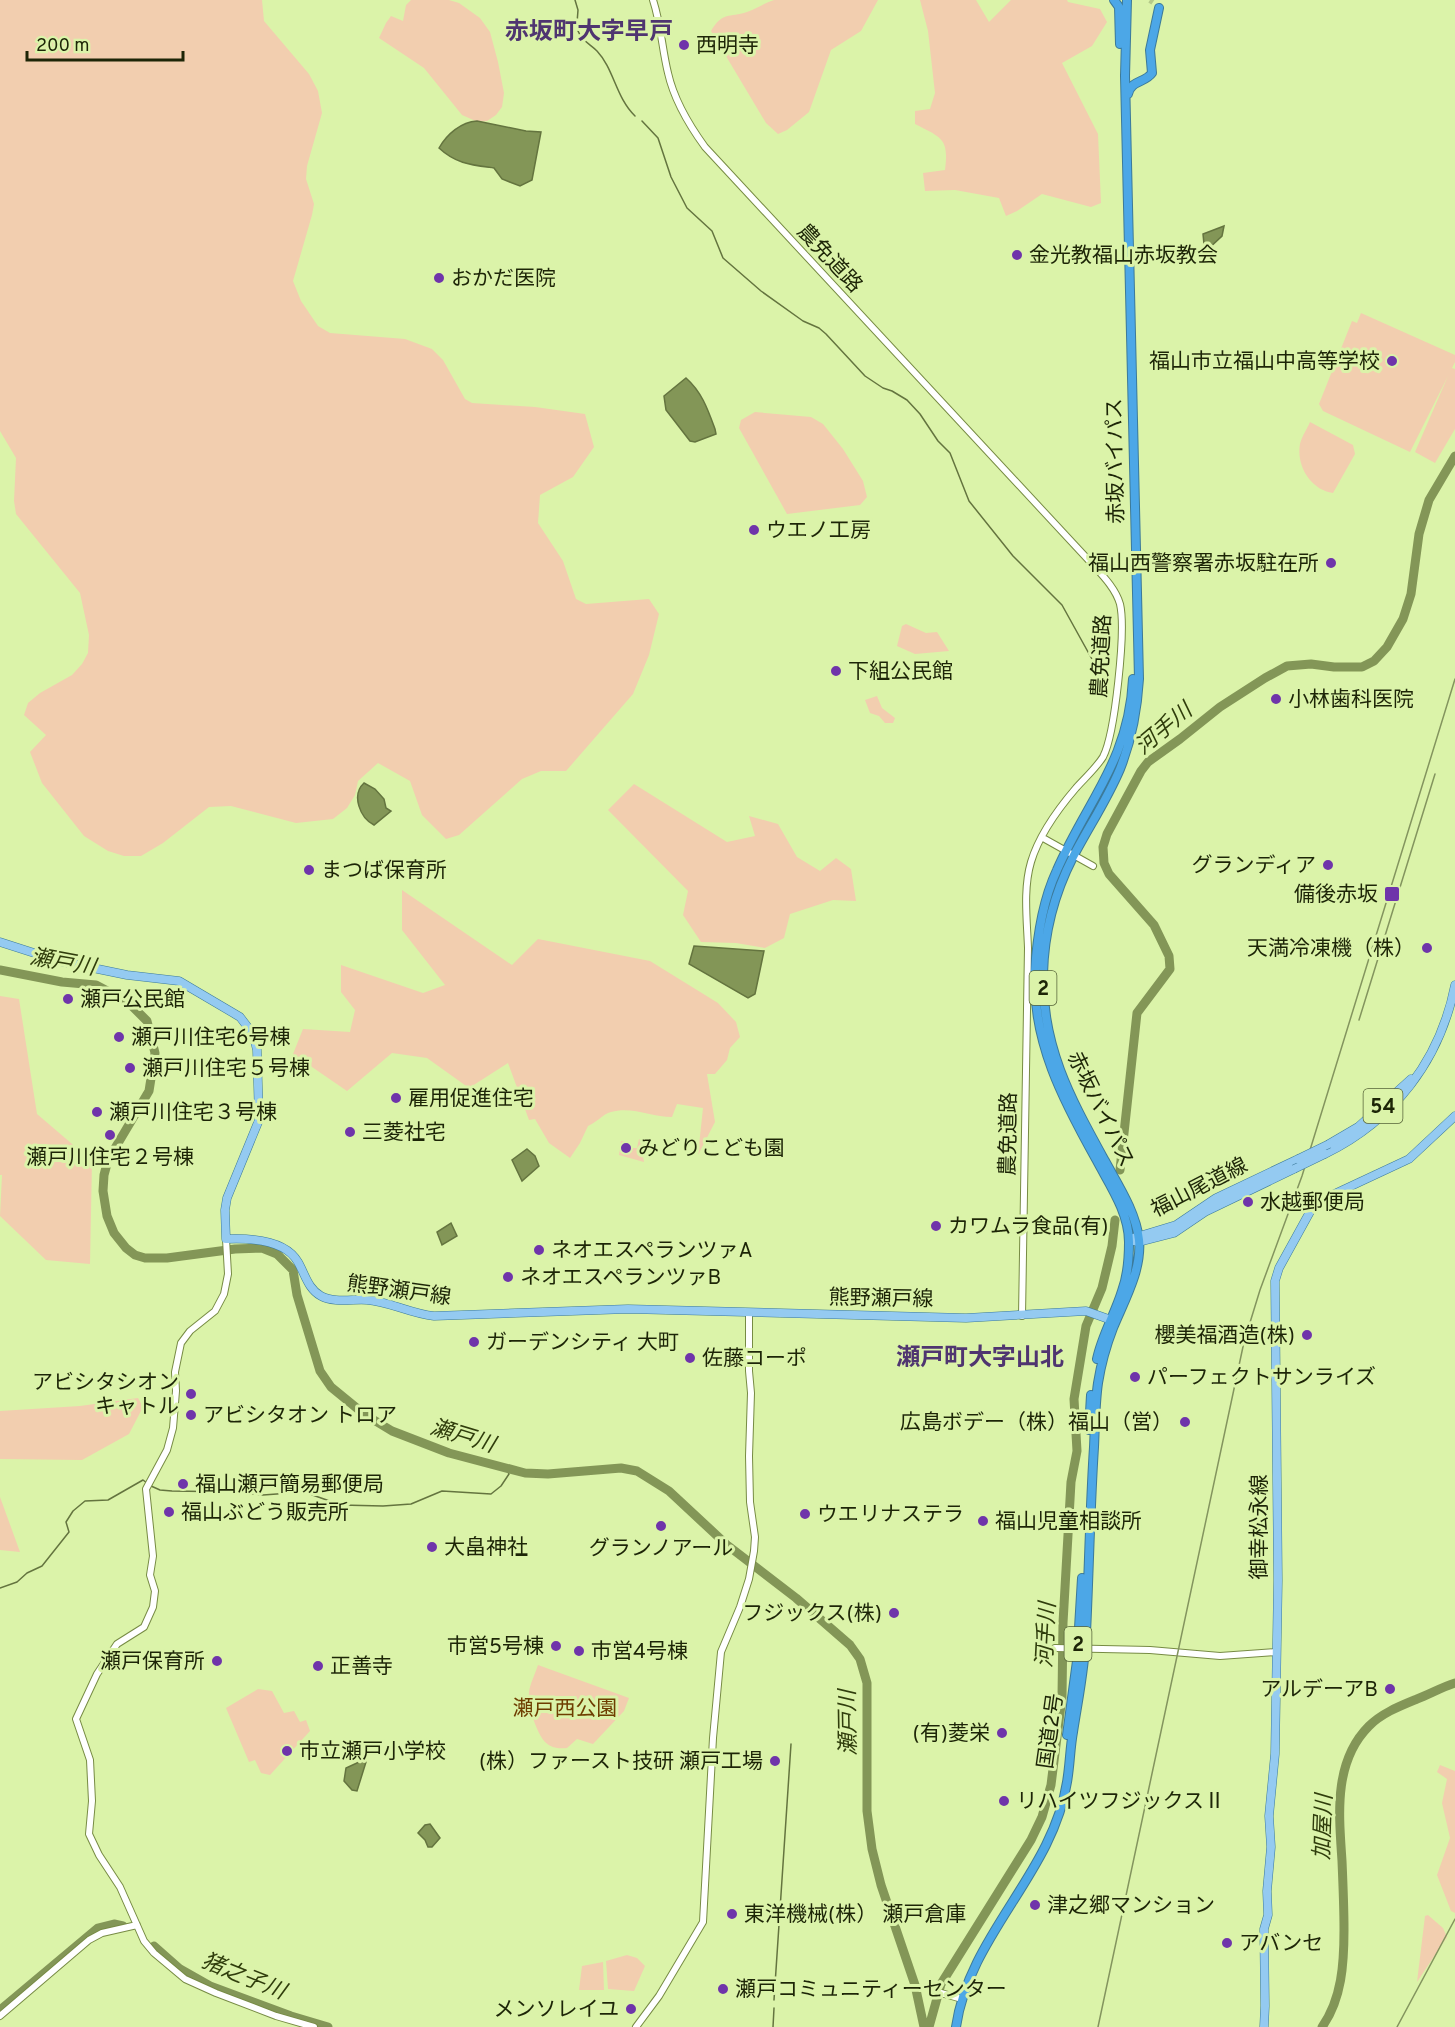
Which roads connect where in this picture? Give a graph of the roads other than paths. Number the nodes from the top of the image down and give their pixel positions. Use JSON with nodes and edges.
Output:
{"nodes":[{"id":1,"x":653,"y":0,"type":"edge"},
{"id":2,"x":1114,"y":0,"type":"edge"},
{"id":3,"x":1125,"y":0,"type":"edge"},
{"id":4,"x":1156,"y":5,"type":"dead end"},
{"id":5,"x":1126,"y":21,"type":"junction"},
{"id":6,"x":1146,"y":79,"type":"junction"},
{"id":7,"x":1123,"y":80,"type":"junction"},
{"id":8,"x":1126,"y":103,"type":"junction"},
{"id":9,"x":1132,"y":482,"type":"junction"},
{"id":10,"x":1043,"y":838,"type":"junction"},
{"id":11,"x":1069,"y":854,"type":"junction"},
{"id":12,"x":1093,"y":866,"type":"dead end"},
{"id":13,"x":0,"y":942,"type":"edge"},
{"id":14,"x":1455,"y":985,"type":"edge"},
{"id":15,"x":1429,"y":1057,"type":"junction"},
{"id":16,"x":1455,"y":1116,"type":"edge"},
{"id":17,"x":1139,"y":1239,"type":"junction"},
{"id":18,"x":1129,"y":1240,"type":"junction"},
{"id":19,"x":226,"y":1241,"type":"junction"},
{"id":20,"x":749,"y":1312,"type":"junction"},
{"id":21,"x":1022,"y":1316,"type":"junction"},
{"id":22,"x":1113,"y":1321,"type":"junction"},
{"id":23,"x":1057,"y":1648,"type":"dead end"},
{"id":24,"x":1082,"y":1648,"type":"junction"},
{"id":25,"x":1276,"y":1652,"type":"junction"},
{"id":26,"x":137,"y":1925,"type":"junction"},
{"id":27,"x":935,"y":1991,"type":"dead end"},
{"id":28,"x":956,"y":1997,"type":"junction"},
{"id":29,"x":0,"y":2016,"type":"edge"},
{"id":30,"x":314,"y":2027,"type":"edge"},
{"id":31,"x":636,"y":2027,"type":"edge"},
{"id":32,"x":951,"y":2027,"type":"edge"},
{"id":33,"x":956,"y":2027,"type":"edge"},
{"id":34,"x":1264,"y":2027,"type":"edge"}],
"edges":[{"from":1,"to":10,"type":"street","name":"農免道路"},
{"from":2,"to":7,"type":"highway"},
{"from":3,"to":5,"type":"highway","name":"赤坂バイパス","number":"2"},
{"from":3,"to":7,"type":"highway","name":"赤坂バイパス","number":"2"},
{"from":4,"to":6,"type":"highway"},
{"from":5,"to":6,"type":"highway"},
{"from":5,"to":8,"type":"highway","name":"赤坂バイパス","number":"2"},
{"from":6,"to":8,"type":"highway"},
{"from":7,"to":9,"type":"highway","name":"赤坂バイパス","number":"2"},
{"from":8,"to":9,"type":"highway","name":"赤坂バイパス","number":"2"},
{"from":9,"to":11,"type":"highway","name":"赤坂バイパス","number":"2"},
{"from":10,"to":11,"type":"street"},
{"from":10,"to":21,"type":"street","name":"農免道路"},
{"from":11,"to":12,"type":"street"},
{"from":11,"to":17,"type":"highway","name":"赤坂バイパス","number":"2"},
{"from":11,"to":18,"type":"highway","name":"赤坂バイパス","number":"2"},
{"from":13,"to":19,"type":"main road"},
{"from":14,"to":15,"type":"main road","name":"福山尾道線","number":"54"},
{"from":15,"to":17,"type":"main road","name":"福山尾道線","number":"54","bridge":true},
{"from":15,"to":17,"type":"main road","name":"福山尾道線","number":"54","bridge":true},
{"from":16,"to":25,"type":"main road","name":"御幸松永線"},
{"from":17,"to":18,"type":"main road","name":"福山尾道線","number":"54"},
{"from":17,"to":22,"type":"highway","name":"国道2号","number":"2"},
{"from":18,"to":22,"type":"highway","name":"国道2号","number":"2"},
{"from":19,"to":20,"type":"main road","name":"熊野瀬戸線"},
{"from":19,"to":26,"type":"street"},
{"from":20,"to":21,"type":"main road","name":"熊野瀬戸線"},
{"from":20,"to":31,"type":"street"},
{"from":21,"to":22,"type":"main road","name":"熊野瀬戸線"},
{"from":22,"to":24,"type":"highway","name":"国道2号","number":"2"},
{"from":23,"to":24,"type":"street"},
{"from":24,"to":25,"type":"street"},
{"from":24,"to":28,"type":"highway","name":"国道2号","number":"2"},
{"from":25,"to":34,"type":"main road","name":"御幸松永線"},
{"from":26,"to":29,"type":"street"},
{"from":26,"to":30,"type":"street"},
{"from":27,"to":28,"type":"street"},
{"from":28,"to":32,"type":"highway","name":"国道2号","number":"2"},
{"from":28,"to":33,"type":"highway","name":"国道2号","number":"2"}]}
